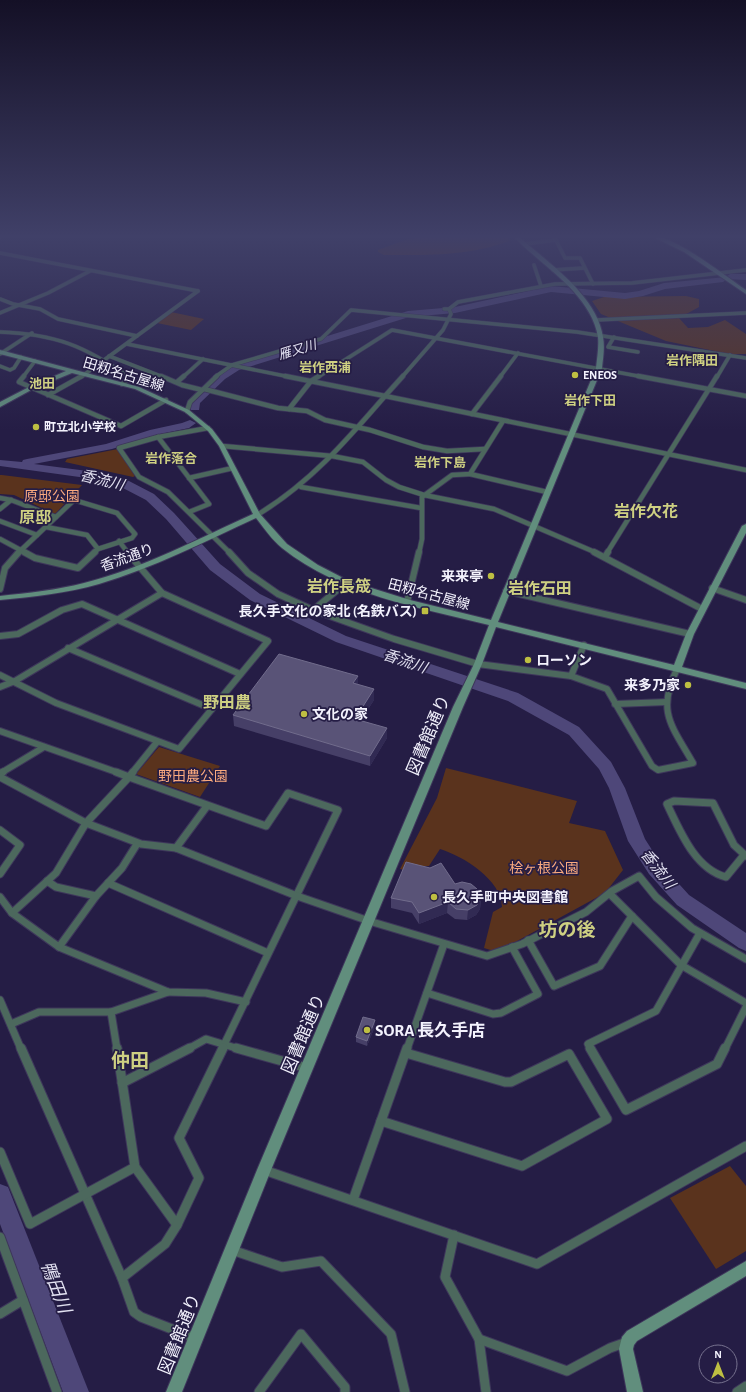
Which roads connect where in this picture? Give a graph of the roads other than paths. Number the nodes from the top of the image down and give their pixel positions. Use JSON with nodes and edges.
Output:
{"nodes":[{"id":1,"x":3,"y":300,"type":"edge"},
{"id":2,"x":31,"y":300,"type":"edge"},
{"id":3,"x":186,"y":300,"type":"edge"},
{"id":4,"x":469,"y":300,"type":"edge"},
{"id":5,"x":582,"y":300,"type":"edge"},
{"id":6,"x":19,"y":305,"type":"junction"},
{"id":7,"x":444,"y":309,"type":"dead end"},
{"id":8,"x":450,"y":310,"type":"junction"},
{"id":9,"x":0,"y":313,"type":"edge"},
{"id":10,"x":746,"y":313,"type":"edge"},
{"id":11,"x":596,"y":320,"type":"junction"},
{"id":12,"x":448,"y":321,"type":"junction"},
{"id":13,"x":0,"y":332,"type":"edge"},
{"id":14,"x":32,"y":333,"type":"junction"},
{"id":15,"x":601,"y":335,"type":"junction"},
{"id":16,"x":137,"y":336,"type":"junction"},
{"id":17,"x":614,"y":337,"type":"junction"},
{"id":18,"x":436,"y":338,"type":"junction"},
{"id":19,"x":644,"y":341,"type":"junction"},
{"id":20,"x":127,"y":344,"type":"junction"},
{"id":21,"x":1,"y":353,"type":"edge"},
{"id":22,"x":518,"y":353,"type":"junction"},
{"id":23,"x":730,"y":355,"type":"junction"},
{"id":24,"x":109,"y":356,"type":"junction"},
{"id":25,"x":21,"y":357,"type":"junction"},
{"id":26,"x":746,"y":358,"type":"edge"},
{"id":27,"x":203,"y":359,"type":"junction"},
{"id":28,"x":103,"y":360,"type":"junction"},
{"id":29,"x":35,"y":361,"type":"junction"},
{"id":30,"x":233,"y":365,"type":"junction"},
{"id":31,"x":0,"y":366,"type":"edge"},
{"id":32,"x":598,"y":368,"type":"junction"},
{"id":33,"x":71,"y":371,"type":"junction"},
{"id":34,"x":85,"y":374,"type":"junction"},
{"id":35,"x":177,"y":382,"type":"junction"},
{"id":36,"x":311,"y":382,"type":"junction"},
{"id":37,"x":122,"y":384,"type":"junction"},
{"id":38,"x":31,"y":388,"type":"junction"},
{"id":39,"x":204,"y":389,"type":"junction"},
{"id":40,"x":710,"y":389,"type":"junction"},
{"id":41,"x":48,"y":395,"type":"junction"},
{"id":42,"x":385,"y":396,"type":"junction"},
{"id":43,"x":746,"y":396,"type":"edge"},
{"id":44,"x":166,"y":400,"type":"junction"},
{"id":45,"x":0,"y":405,"type":"edge"},
{"id":46,"x":289,"y":409,"type":"junction"},
{"id":47,"x":187,"y":411,"type":"junction"},
{"id":48,"x":472,"y":414,"type":"junction"},
{"id":49,"x":503,"y":420,"type":"junction"},
{"id":50,"x":358,"y":427,"type":"junction"},
{"id":51,"x":208,"y":428,"type":"junction"},
{"id":52,"x":572,"y":435,"type":"junction"},
{"id":53,"x":158,"y":437,"type":"junction"},
{"id":54,"x":222,"y":446,"type":"junction"},
{"id":55,"x":485,"y":449,"type":"junction"},
{"id":56,"x":669,"y":455,"type":"junction"},
{"id":57,"x":332,"y":456,"type":"junction"},
{"id":58,"x":233,"y":468,"type":"junction"},
{"id":59,"x":746,"y":470,"type":"edge"},
{"id":60,"x":470,"y":474,"type":"junction"},
{"id":61,"x":189,"y":478,"type":"junction"},
{"id":62,"x":301,"y":487,"type":"junction"},
{"id":63,"x":547,"y":492,"type":"junction"},
{"id":64,"x":424,"y":494,"type":"junction"},
{"id":65,"x":0,"y":498,"type":"edge"},
{"id":66,"x":11,"y":500,"type":"junction"},
{"id":67,"x":421,"y":508,"type":"junction"},
{"id":68,"x":0,"y":509,"type":"edge"},
{"id":69,"x":189,"y":512,"type":"junction"},
{"id":70,"x":256,"y":516,"type":"junction"},
{"id":71,"x":56,"y":517,"type":"junction"},
{"id":72,"x":0,"y":521,"type":"edge"},
{"id":73,"x":534,"y":525,"type":"junction"},
{"id":74,"x":746,"y":526,"type":"edge"},
{"id":75,"x":46,"y":527,"type":"junction"},
{"id":76,"x":37,"y":535,"type":"junction"},
{"id":77,"x":211,"y":536,"type":"junction"},
{"id":78,"x":0,"y":539,"type":"edge"},
{"id":79,"x":119,"y":541,"type":"junction"},
{"id":80,"x":98,"y":549,"type":"junction"},
{"id":81,"x":21,"y":550,"type":"junction"},
{"id":82,"x":605,"y":557,"type":"junction"},
{"id":83,"x":138,"y":567,"type":"junction"},
{"id":84,"x":3,"y":568,"type":"edge"},
{"id":85,"x":346,"y":583,"type":"junction"},
{"id":86,"x":712,"y":588,"type":"junction"},
{"id":87,"x":0,"y":589,"type":"edge"},
{"id":88,"x":506,"y":591,"type":"junction"},
{"id":89,"x":162,"y":593,"type":"junction"},
{"id":90,"x":0,"y":598,"type":"edge"},
{"id":91,"x":746,"y":600,"type":"edge"},
{"id":92,"x":407,"y":602,"type":"junction"},
{"id":93,"x":702,"y":609,"type":"junction"},
{"id":94,"x":313,"y":610,"type":"junction"},
{"id":95,"x":118,"y":620,"type":"junction"},
{"id":96,"x":494,"y":624,"type":"junction"},
{"id":97,"x":690,"y":634,"type":"junction"},
{"id":98,"x":0,"y":636,"type":"edge"},
{"id":99,"x":584,"y":645,"type":"junction"},
{"id":100,"x":68,"y":648,"type":"junction"},
{"id":101,"x":478,"y":664,"type":"junction"},
{"id":102,"x":677,"y":669,"type":"junction"},
{"id":103,"x":240,"y":674,"type":"junction"},
{"id":104,"x":0,"y":675,"type":"edge"},
{"id":105,"x":571,"y":676,"type":"junction"},
{"id":106,"x":15,"y":681,"type":"junction"},
{"id":107,"x":746,"y":686,"type":"edge"},
{"id":108,"x":0,"y":687,"type":"edge"},
{"id":109,"x":667,"y":702,"type":"junction"},
{"id":110,"x":615,"y":704,"type":"junction"},
{"id":111,"x":212,"y":709,"type":"junction"},
{"id":112,"x":0,"y":731,"type":"edge"},
{"id":113,"x":157,"y":742,"type":"junction"},
{"id":114,"x":44,"y":747,"type":"junction"},
{"id":115,"x":0,"y":776,"type":"edge"},
{"id":116,"x":129,"y":777,"type":"junction"},
{"id":117,"x":207,"y":806,"type":"junction"},
{"id":118,"x":86,"y":823,"type":"junction"},
{"id":119,"x":0,"y":830,"type":"edge"},
{"id":120,"x":137,"y":844,"type":"junction"},
{"id":121,"x":176,"y":848,"type":"junction"},
{"id":122,"x":745,"y":856,"type":"edge"},
{"id":123,"x":0,"y":874,"type":"edge"},
{"id":124,"x":47,"y":881,"type":"junction"},
{"id":125,"x":108,"y":883,"type":"junction"},
{"id":126,"x":610,"y":894,"type":"junction"},
{"id":127,"x":96,"y":896,"type":"junction"},
{"id":128,"x":297,"y":896,"type":"junction"},
{"id":129,"x":0,"y":897,"type":"edge"},
{"id":130,"x":12,"y":913,"type":"junction"},
{"id":131,"x":632,"y":916,"type":"junction"},
{"id":132,"x":369,"y":921,"type":"junction"},
{"id":133,"x":700,"y":933,"type":"junction"},
{"id":134,"x":528,"y":940,"type":"junction"},
{"id":135,"x":444,"y":944,"type":"junction"},
{"id":136,"x":59,"y":947,"type":"junction"},
{"id":137,"x":512,"y":947,"type":"junction"},
{"id":138,"x":268,"y":953,"type":"junction"},
{"id":139,"x":746,"y":959,"type":"edge"},
{"id":140,"x":681,"y":965,"type":"junction"},
{"id":141,"x":168,"y":992,"type":"junction"},
{"id":142,"x":427,"y":993,"type":"junction"},
{"id":143,"x":0,"y":1000,"type":"edge"},
{"id":144,"x":246,"y":1002,"type":"junction"},
{"id":145,"x":746,"y":1003,"type":"edge"},
{"id":146,"x":746,"y":1007,"type":"edge"},
{"id":147,"x":111,"y":1012,"type":"junction"},
{"id":148,"x":11,"y":1024,"type":"junction"},
{"id":149,"x":224,"y":1044,"type":"junction"},
{"id":150,"x":406,"y":1053,"type":"junction"},
{"id":151,"x":306,"y":1068,"type":"junction"},
{"id":152,"x":122,"y":1083,"type":"junction"},
{"id":153,"x":381,"y":1121,"type":"junction"},
{"id":154,"x":746,"y":1146,"type":"edge"},
{"id":155,"x":0,"y":1152,"type":"edge"},
{"id":156,"x":135,"y":1167,"type":"junction"},
{"id":157,"x":264,"y":1170,"type":"junction"},
{"id":158,"x":85,"y":1194,"type":"junction"},
{"id":159,"x":353,"y":1200,"type":"junction"},
{"id":160,"x":177,"y":1225,"type":"junction"},
{"id":161,"x":454,"y":1236,"type":"junction"},
{"id":162,"x":0,"y":1237,"type":"edge"},
{"id":163,"x":232,"y":1250,"type":"junction"},
{"id":164,"x":746,"y":1268,"type":"edge"},
{"id":165,"x":122,"y":1278,"type":"junction"},
{"id":166,"x":23,"y":1300,"type":"junction"},
{"id":167,"x":0,"y":1314,"type":"edge"},
{"id":168,"x":196,"y":1338,"type":"junction"},
{"id":169,"x":479,"y":1339,"type":"junction"},
{"id":170,"x":627,"y":1342,"type":"junction"},
{"id":171,"x":746,"y":1386,"type":"edge"},
{"id":172,"x":57,"y":1392,"type":"edge"},
{"id":173,"x":174,"y":1392,"type":"edge"},
{"id":174,"x":259,"y":1392,"type":"edge"},
{"id":175,"x":345,"y":1392,"type":"edge"},
{"id":176,"x":405,"y":1392,"type":"edge"},
{"id":177,"x":486,"y":1392,"type":"edge"},
{"id":178,"x":634,"y":1392,"type":"edge"},
{"id":179,"x":737,"y":1392,"type":"edge"}],
"edges":[{"from":1,"to":6,"type":"street"},
{"from":2,"to":6,"type":"street"},
{"from":3,"to":16,"type":"street"},
{"from":4,"to":8,"type":"street"},
{"from":5,"to":11,"type":"street"},
{"from":6,"to":9,"type":"street"},
{"from":6,"to":16,"type":"street"},
{"from":7,"to":8,"type":"street"},
{"from":8,"to":12,"type":"street"},
{"from":10,"to":11,"type":"street"},
{"from":11,"to":15,"type":"street"},
{"from":12,"to":15,"type":"street"},
{"from":12,"to":18,"type":"street"},
{"from":12,"to":30,"type":"street"},
{"from":13,"to":14,"type":"street"},
{"from":14,"to":21,"type":"street"},
{"from":14,"to":28,"type":"street"},
{"from":15,"to":17,"type":"street"},
{"from":15,"to":32,"type":"street"},
{"from":16,"to":20,"type":"street"},
{"from":17,"to":19,"type":"street"},
{"from":17,"to":19,"type":"street"},
{"from":18,"to":22,"type":"street"},
{"from":18,"to":36,"type":"street"},
{"from":18,"to":42,"type":"street"},
{"from":19,"to":23,"type":"street"},
{"from":20,"to":24,"type":"street"},
{"from":20,"to":27,"type":"street"},
{"from":21,"to":25,"type":"street","name":"田籾名古屋線"},
{"from":22,"to":32,"type":"street"},
{"from":22,"to":48,"type":"street"},
{"from":23,"to":26,"type":"street"},
{"from":23,"to":40,"type":"street"},
{"from":24,"to":28,"type":"street"},
{"from":24,"to":35,"type":"street"},
{"from":25,"to":29,"type":"street","name":"田籾名古屋線"},
{"from":25,"to":31,"type":"street"},
{"from":27,"to":30,"type":"street"},
{"from":27,"to":35,"type":"street"},
{"from":28,"to":34,"type":"street"},
{"from":28,"to":37,"type":"street"},
{"from":29,"to":33,"type":"street","name":"田籾名古屋線"},
{"from":29,"to":38,"type":"street"},
{"from":30,"to":36,"type":"street"},
{"from":30,"to":39,"type":"street"},
{"from":32,"to":40,"type":"street"},
{"from":32,"to":52,"type":"street"},
{"from":33,"to":34,"type":"street","name":"田籾名古屋線"},
{"from":33,"to":38,"type":"street"},
{"from":34,"to":37,"type":"street","name":"田籾名古屋線"},
{"from":34,"to":41,"type":"street"},
{"from":35,"to":39,"type":"street"},
{"from":36,"to":42,"type":"street"},
{"from":36,"to":46,"type":"street"},
{"from":37,"to":44,"type":"street","name":"田籾名古屋線"},
{"from":38,"to":41,"type":"street"},
{"from":38,"to":45,"type":"street"},
{"from":39,"to":46,"type":"street"},
{"from":39,"to":47,"type":"street"},
{"from":40,"to":43,"type":"street"},
{"from":40,"to":56,"type":"street"},
{"from":41,"to":44,"type":"street"},
{"from":42,"to":48,"type":"street"},
{"from":42,"to":50,"type":"street"},
{"from":44,"to":47,"type":"street","name":"田籾名古屋線"},
{"from":46,"to":50,"type":"street"},
{"from":47,"to":51,"type":"street","name":"田籾名古屋線"},
{"from":48,"to":49,"type":"street"},
{"from":49,"to":52,"type":"street"},
{"from":49,"to":55,"type":"street"},
{"from":50,"to":55,"type":"street"},
{"from":50,"to":57,"type":"street"},
{"from":51,"to":53,"type":"street"},
{"from":51,"to":54,"type":"street","name":"田籾名古屋線"},
{"from":52,"to":56,"type":"street"},
{"from":52,"to":63,"type":"street"},
{"from":53,"to":61,"type":"street"},
{"from":53,"to":69,"type":"street"},
{"from":54,"to":57,"type":"street"},
{"from":54,"to":58,"type":"street","name":"田籾名古屋線"},
{"from":55,"to":60,"type":"street"},
{"from":56,"to":59,"type":"street"},
{"from":56,"to":82,"type":"street"},
{"from":57,"to":62,"type":"street"},
{"from":57,"to":64,"type":"street"},
{"from":58,"to":61,"type":"street"},
{"from":58,"to":70,"type":"street","name":"田籾名古屋線"},
{"from":60,"to":63,"type":"street"},
{"from":60,"to":64,"type":"street"},
{"from":61,"to":69,"type":"street"},
{"from":62,"to":67,"type":"street"},
{"from":62,"to":70,"type":"street"},
{"from":63,"to":73,"type":"street"},
{"from":64,"to":67,"type":"street"},
{"from":64,"to":73,"type":"street"},
{"from":65,"to":66,"type":"street"},
{"from":66,"to":68,"type":"street"},
{"from":66,"to":71,"type":"street"},
{"from":67,"to":92,"type":"street"},
{"from":69,"to":77,"type":"street"},
{"from":70,"to":77,"type":"street","name":"香流通り"},
{"from":70,"to":85,"type":"street","name":"田籾名古屋線"},
{"from":71,"to":75,"type":"street"},
{"from":71,"to":79,"type":"street"},
{"from":72,"to":76,"type":"street"},
{"from":73,"to":82,"type":"street"},
{"from":73,"to":88,"type":"street"},
{"from":74,"to":86,"type":"street"},
{"from":75,"to":76,"type":"street"},
{"from":75,"to":80,"type":"street"},
{"from":76,"to":81,"type":"street"},
{"from":77,"to":83,"type":"street","name":"香流通り"},
{"from":77,"to":94,"type":"street"},
{"from":78,"to":81,"type":"street"},
{"from":79,"to":80,"type":"street"},
{"from":79,"to":83,"type":"street"},
{"from":80,"to":81,"type":"street"},
{"from":81,"to":84,"type":"street"},
{"from":82,"to":93,"type":"street"},
{"from":83,"to":89,"type":"street"},
{"from":83,"to":90,"type":"street","name":"香流通り"},
{"from":84,"to":87,"type":"street"},
{"from":85,"to":92,"type":"street","name":"田籾名古屋線"},
{"from":85,"to":94,"type":"street"},
{"from":86,"to":91,"type":"street"},
{"from":86,"to":93,"type":"street"},
{"from":88,"to":96,"type":"street"},
{"from":88,"to":97,"type":"street"},
{"from":89,"to":95,"type":"street"},
{"from":89,"to":103,"type":"street"},
{"from":92,"to":96,"type":"street","name":"田籾名古屋線"},
{"from":93,"to":97,"type":"street"},
{"from":94,"to":101,"type":"street"},
{"from":95,"to":98,"type":"street"},
{"from":95,"to":100,"type":"street"},
{"from":95,"to":103,"type":"street"},
{"from":96,"to":99,"type":"street","name":"田籾名古屋線"},
{"from":96,"to":101,"type":"street"},
{"from":97,"to":102,"type":"street"},
{"from":99,"to":102,"type":"street","name":"田籾名古屋線"},
{"from":99,"to":105,"type":"street"},
{"from":100,"to":106,"type":"street"},
{"from":100,"to":111,"type":"street"},
{"from":101,"to":105,"type":"street"},
{"from":101,"to":132,"type":"street","name":"図書館通り"},
{"from":102,"to":107,"type":"street","name":"田籾名古屋線"},
{"from":102,"to":109,"type":"street"},
{"from":103,"to":111,"type":"street"},
{"from":104,"to":106,"type":"street"},
{"from":105,"to":110,"type":"street"},
{"from":106,"to":108,"type":"street"},
{"from":106,"to":113,"type":"street"},
{"from":109,"to":110,"type":"street"},
{"from":109,"to":110,"type":"street"},
{"from":111,"to":113,"type":"street"},
{"from":112,"to":114,"type":"street"},
{"from":113,"to":116,"type":"street"},
{"from":114,"to":115,"type":"street"},
{"from":114,"to":116,"type":"street"},
{"from":115,"to":118,"type":"street"},
{"from":116,"to":117,"type":"street"},
{"from":116,"to":118,"type":"street"},
{"from":117,"to":121,"type":"street"},
{"from":117,"to":128,"type":"street"},
{"from":118,"to":120,"type":"street"},
{"from":118,"to":124,"type":"street"},
{"from":119,"to":123,"type":"street"},
{"from":120,"to":121,"type":"street"},
{"from":120,"to":125,"type":"street"},
{"from":121,"to":128,"type":"street"},
{"from":122,"to":122,"type":"street"},
{"from":124,"to":127,"type":"street"},
{"from":124,"to":130,"type":"street"},
{"from":125,"to":127,"type":"street"},
{"from":125,"to":138,"type":"street"},
{"from":126,"to":131,"type":"street"},
{"from":126,"to":133,"type":"street"},
{"from":126,"to":134,"type":"street"},
{"from":127,"to":136,"type":"street"},
{"from":128,"to":132,"type":"street"},
{"from":128,"to":138,"type":"street"},
{"from":129,"to":130,"type":"street"},
{"from":130,"to":136,"type":"street"},
{"from":131,"to":134,"type":"street"},
{"from":131,"to":140,"type":"street"},
{"from":132,"to":135,"type":"street"},
{"from":132,"to":151,"type":"street","name":"図書館通り"},
{"from":133,"to":139,"type":"street"},
{"from":133,"to":140,"type":"street"},
{"from":134,"to":137,"type":"street"},
{"from":135,"to":137,"type":"street"},
{"from":135,"to":142,"type":"street"},
{"from":136,"to":141,"type":"street"},
{"from":137,"to":142,"type":"street"},
{"from":138,"to":144,"type":"street"},
{"from":140,"to":145,"type":"street"},
{"from":140,"to":146,"type":"street"},
{"from":141,"to":144,"type":"street"},
{"from":141,"to":147,"type":"street"},
{"from":142,"to":150,"type":"street"},
{"from":143,"to":148,"type":"street"},
{"from":144,"to":149,"type":"street"},
{"from":147,"to":148,"type":"street"},
{"from":147,"to":152,"type":"street"},
{"from":148,"to":158,"type":"street"},
{"from":149,"to":151,"type":"street"},
{"from":149,"to":152,"type":"street"},
{"from":149,"to":160,"type":"street"},
{"from":150,"to":153,"type":"street"},
{"from":150,"to":153,"type":"street"},
{"from":151,"to":157,"type":"street","name":"図書館通り"},
{"from":152,"to":156,"type":"street"},
{"from":153,"to":159,"type":"street"},
{"from":154,"to":161,"type":"street"},
{"from":155,"to":158,"type":"street"},
{"from":156,"to":158,"type":"street"},
{"from":156,"to":160,"type":"street"},
{"from":157,"to":159,"type":"street"},
{"from":157,"to":163,"type":"street","name":"図書館通り"},
{"from":158,"to":165,"type":"street"},
{"from":159,"to":161,"type":"street"},
{"from":160,"to":165,"type":"street"},
{"from":161,"to":169,"type":"street"},
{"from":162,"to":166,"type":"street"},
{"from":163,"to":168,"type":"street","name":"図書館通り"},
{"from":163,"to":176,"type":"street"},
{"from":164,"to":170,"type":"street"},
{"from":165,"to":168,"type":"street"},
{"from":166,"to":167,"type":"street"},
{"from":166,"to":172,"type":"street"},
{"from":168,"to":173,"type":"street","name":"図書館通り"},
{"from":169,"to":170,"type":"street"},
{"from":169,"to":177,"type":"street"},
{"from":170,"to":178,"type":"street"},
{"from":171,"to":179,"type":"street"},
{"from":174,"to":175,"type":"street"}]}
